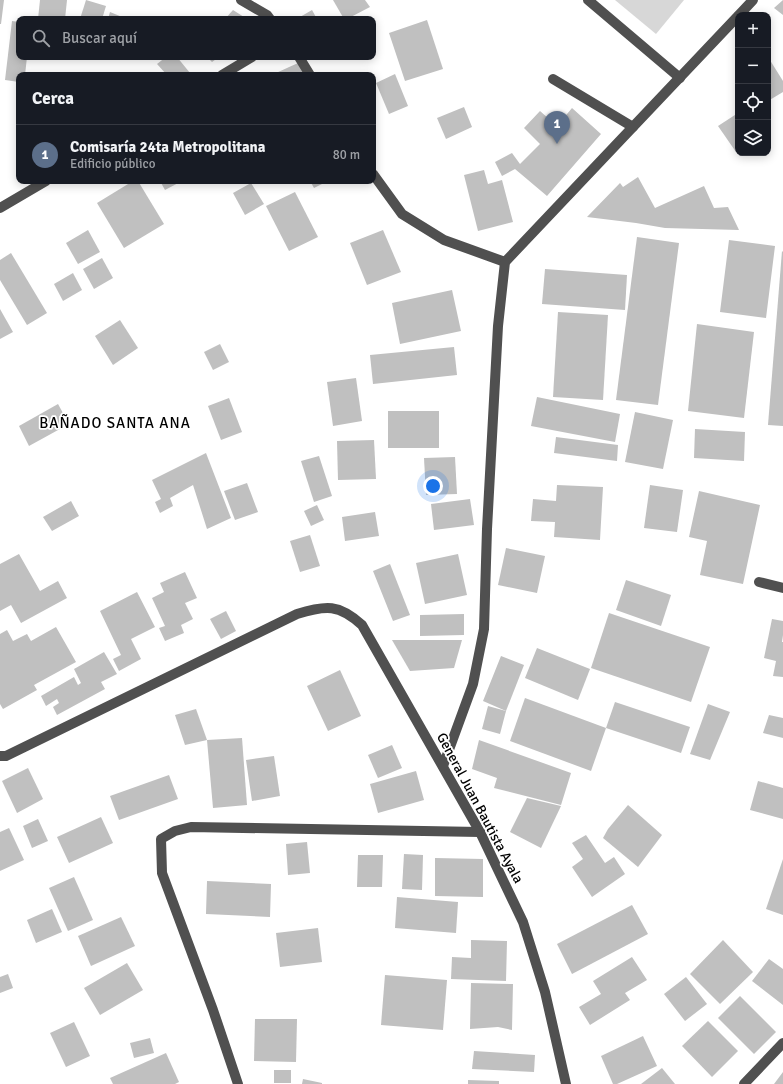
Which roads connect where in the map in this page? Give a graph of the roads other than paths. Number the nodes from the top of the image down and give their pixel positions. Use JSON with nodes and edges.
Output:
{"nodes":[{"id":1,"x":241,"y":0,"type":"edge"},
{"id":2,"x":588,"y":0,"type":"edge"},
{"id":3,"x":753,"y":0,"type":"edge"},
{"id":4,"x":742,"y":12,"type":"edge"},
{"id":5,"x":268,"y":16,"type":"edge"},
{"id":6,"x":735,"y":19,"type":"edge"},
{"id":7,"x":247,"y":60,"type":"edge"},
{"id":8,"x":301,"y":60,"type":"edge"},
{"id":9,"x":227,"y":72,"type":"edge"},
{"id":10,"x":308,"y":72,"type":"edge"},
{"id":11,"x":680,"y":78,"type":"junction"},
{"id":12,"x":553,"y":79,"type":"dead end"},
{"id":13,"x":633,"y":128,"type":"junction"},
{"id":14,"x":376,"y":178,"type":"edge"},
{"id":15,"x":41,"y":184,"type":"edge"},
{"id":16,"x":0,"y":208,"type":"edge"},
{"id":17,"x":505,"y":262,"type":"junction"},
{"id":18,"x":759,"y":582,"type":"dead end"},
{"id":19,"x":783,"y":588,"type":"edge"},
{"id":20,"x":0,"y":756,"type":"edge"},
{"id":21,"x":443,"y":766,"type":"junction"},
{"id":22,"x":480,"y":832,"type":"junction"},
{"id":23,"x":783,"y":1043,"type":"edge"},
{"id":24,"x":238,"y":1084,"type":"edge"},
{"id":25,"x":566,"y":1084,"type":"edge"},
{"id":26,"x":744,"y":1084,"type":"edge"}],
"edges":[{"from":1,"to":5,"type":"street"},
{"from":2,"to":11,"type":"street"},
{"from":3,"to":4,"type":"street"},
{"from":6,"to":11,"type":"street"},
{"from":7,"to":9,"type":"street"},
{"from":8,"to":10,"type":"street"},
{"from":11,"to":13,"type":"street"},
{"from":12,"to":13,"type":"street"},
{"from":13,"to":17,"type":"street"},
{"from":14,"to":17,"type":"street"},
{"from":15,"to":16,"type":"street"},
{"from":17,"to":21,"type":"street"},
{"from":18,"to":19,"type":"street"},
{"from":20,"to":21,"type":"street","name":"General Juan Bautista Ayala"},
{"from":21,"to":22,"type":"street","name":"General Juan Bautista Ayala"},
{"from":22,"to":24,"type":"street"},
{"from":22,"to":25,"type":"street","name":"General Juan Bautista Ayala"},
{"from":23,"to":26,"type":"street"}]}
